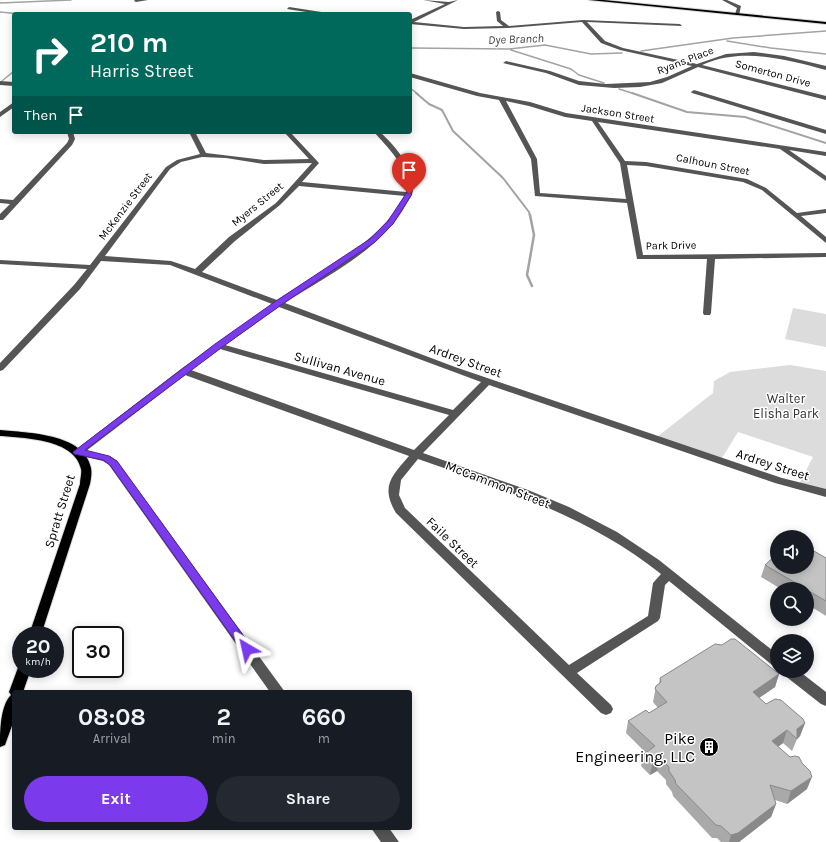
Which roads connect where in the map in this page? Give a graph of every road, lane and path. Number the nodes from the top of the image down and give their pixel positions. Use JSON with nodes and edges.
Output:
{"nodes":[{"id":1,"x":146,"y":0,"type":"edge"},
{"id":2,"x":425,"y":0,"type":"edge"},
{"id":3,"x":456,"y":0,"type":"edge"},
{"id":4,"x":591,"y":0,"type":"edge"},
{"id":5,"x":724,"y":0,"type":"edge"},
{"id":6,"x":136,"y":1,"type":"edge"},
{"id":7,"x":450,"y":3,"type":"junction"},
{"id":8,"x":739,"y":6,"type":"junction"},
{"id":9,"x":289,"y":8,"type":"dead end"},
{"id":10,"x":315,"y":12,"type":"edge"},
{"id":11,"x":498,"y":12,"type":"dead end"},
{"id":12,"x":737,"y":14,"type":"junction"},
{"id":13,"x":768,"y":17,"type":"junction"},
{"id":14,"x":412,"y":21,"type":"edge"},
{"id":15,"x":583,"y":21,"type":"junction"},
{"id":16,"x":412,"y":22,"type":"edge"},
{"id":17,"x":826,"y":23,"type":"edge"},
{"id":18,"x":680,"y":25,"type":"dead end"},
{"id":19,"x":508,"y":27,"type":"junction"},
{"id":20,"x":506,"y":63,"type":"dead end"},
{"id":21,"x":699,"y":65,"type":"junction"},
{"id":22,"x":826,"y":68,"type":"edge"},
{"id":23,"x":412,"y":76,"type":"edge"},
{"id":24,"x":0,"y":83,"type":"edge"},
{"id":25,"x":12,"y":84,"type":"edge"},
{"id":26,"x":694,"y":92,"type":"dead end"},
{"id":27,"x":826,"y":98,"type":"edge"},
{"id":28,"x":502,"y":100,"type":"junction"},
{"id":29,"x":12,"y":106,"type":"edge"},
{"id":30,"x":0,"y":115,"type":"edge"},
{"id":31,"x":594,"y":120,"type":"junction"},
{"id":32,"x":826,"y":132,"type":"edge"},
{"id":33,"x":71,"y":134,"type":"edge"},
{"id":34,"x":193,"y":134,"type":"edge"},
{"id":35,"x":289,"y":134,"type":"edge"},
{"id":36,"x":379,"y":134,"type":"edge"},
{"id":37,"x":781,"y":147,"type":"junction"},
{"id":38,"x":826,"y":154,"type":"edge"},
{"id":39,"x":204,"y":155,"type":"junction"},
{"id":40,"x":313,"y":161,"type":"junction"},
{"id":41,"x":623,"y":162,"type":"junction"},
{"id":42,"x":826,"y":179,"type":"edge"},
{"id":43,"x":299,"y":184,"type":"junction"},
{"id":44,"x":409,"y":194,"type":"junction"},
{"id":45,"x":0,"y":201,"type":"edge"},
{"id":46,"x":630,"y":201,"type":"junction"},
{"id":47,"x":14,"y":202,"type":"junction"},
{"id":48,"x":826,"y":211,"type":"edge"},
{"id":49,"x":795,"y":215,"type":"junction"},
{"id":50,"x":0,"y":218,"type":"edge"},
{"id":51,"x":826,"y":241,"type":"edge"},
{"id":52,"x":826,"y":255,"type":"edge"},
{"id":53,"x":711,"y":256,"type":"junction"},
{"id":54,"x":98,"y":258,"type":"junction"},
{"id":55,"x":0,"y":262,"type":"edge"},
{"id":56,"x":92,"y":267,"type":"junction"},
{"id":57,"x":196,"y":273,"type":"junction"},
{"id":58,"x":279,"y":303,"type":"junction"},
{"id":59,"x":707,"y":313,"type":"dead end"},
{"id":60,"x":218,"y":346,"type":"junction"},
{"id":61,"x":0,"y":368,"type":"edge"},
{"id":62,"x":184,"y":370,"type":"junction"},
{"id":63,"x":487,"y":382,"type":"junction"},
{"id":64,"x":455,"y":414,"type":"junction"},
{"id":65,"x":0,"y":433,"type":"edge"},
{"id":66,"x":78,"y":452,"type":"junction"},
{"id":67,"x":417,"y":453,"type":"junction"},
{"id":68,"x":826,"y":493,"type":"edge"},
{"id":69,"x":669,"y":574,"type":"junction"},
{"id":70,"x":38,"y":626,"type":"edge"},
{"id":71,"x":770,"y":655,"type":"edge"},
{"id":72,"x":568,"y":672,"type":"junction"},
{"id":73,"x":21,"y":678,"type":"edge"},
{"id":74,"x":798,"y":678,"type":"edge"},
{"id":75,"x":17,"y":690,"type":"edge"},
{"id":76,"x":277,"y":690,"type":"edge"},
{"id":77,"x":826,"y":700,"type":"edge"},
{"id":78,"x":12,"y":705,"type":"edge"},
{"id":79,"x":606,"y":709,"type":"dead end"},
{"id":80,"x":0,"y":741,"type":"edge"},
{"id":81,"x":382,"y":830,"type":"edge"},
{"id":82,"x":391,"y":842,"type":"edge"}],
"edges":[{"from":1,"to":6,"type":"street"},
{"from":2,"to":7,"type":"street"},
{"from":3,"to":7,"type":"street"},
{"from":4,"to":12,"type":"main road"},
{"from":5,"to":8,"type":"street"},
{"from":7,"to":14,"type":"street"},
{"from":8,"to":12,"type":"street"},
{"from":8,"to":13,"type":"main road"},
{"from":9,"to":10,"type":"street"},
{"from":11,"to":19,"type":"street"},
{"from":12,"to":13,"type":"main road"},
{"from":13,"to":17,"type":"main road"},
{"from":15,"to":18,"type":"street"},
{"from":15,"to":19,"type":"street"},
{"from":15,"to":21,"type":"street","name":"Somerton Drive"},
{"from":16,"to":19,"type":"street"},
{"from":20,"to":21,"type":"street","name":"Ryans Place"},
{"from":21,"to":22,"type":"street","name":"Ryans Place"},
{"from":21,"to":27,"type":"street","name":"Somerton Drive"},
{"from":23,"to":28,"type":"street","name":"Jackson Street"},
{"from":24,"to":25,"type":"street"},
{"from":26,"to":32,"type":"street"},
{"from":28,"to":31,"type":"street","name":"Jackson Street"},
{"from":28,"to":46,"type":"street"},
{"from":29,"to":30,"type":"street"},
{"from":31,"to":37,"type":"street","name":"Jackson Street"},
{"from":31,"to":41,"type":"street","name":"Park Drive"},
{"from":33,"to":47,"type":"street"},
{"from":34,"to":39,"type":"street"},
{"from":35,"to":40,"type":"street"},
{"from":36,"to":44,"type":"street"},
{"from":37,"to":38,"type":"street","name":"Jackson Street"},
{"from":37,"to":42,"type":"street"},
{"from":39,"to":40,"type":"street","name":"McKenzie Street"},
{"from":39,"to":54,"type":"street","name":"McKenzie Street"},
{"from":40,"to":43,"type":"street","name":"Myers Street"},
{"from":41,"to":46,"type":"street","name":"Park Drive"},
{"from":41,"to":49,"type":"street","name":"Calhoun Street"},
{"from":43,"to":44,"type":"street"},
{"from":43,"to":57,"type":"street","name":"Myers Street"},
{"from":44,"to":58,"type":"street"},
{"from":45,"to":47,"type":"street"},
{"from":46,"to":53,"type":"street","name":"Park Drive"},
{"from":47,"to":50,"type":"street"},
{"from":48,"to":49,"type":"street"},
{"from":49,"to":51,"type":"street","name":"Calhoun Street"},
{"from":52,"to":53,"type":"street","name":"Park Drive"},
{"from":53,"to":59,"type":"street"},
{"from":54,"to":56,"type":"street","name":"McKenzie Street"},
{"from":54,"to":57,"type":"street","name":"Ardrey Street"},
{"from":55,"to":56,"type":"street"},
{"from":56,"to":61,"type":"street","name":"McKenzie Street"},
{"from":57,"to":58,"type":"street","name":"Ardrey Street"},
{"from":58,"to":60,"type":"street"},
{"from":58,"to":63,"type":"street","name":"Ardrey Street"},
{"from":60,"to":62,"type":"street"},
{"from":60,"to":64,"type":"street","name":"Sullivan Avenue"},
{"from":62,"to":66,"type":"street"},
{"from":62,"to":67,"type":"street","name":"McCammon Street"},
{"from":63,"to":64,"type":"street","name":"Faile Street"},
{"from":63,"to":68,"type":"street","name":"Ardrey Street"},
{"from":64,"to":67,"type":"street","name":"Faile Street"},
{"from":65,"to":66,"type":"main road"},
{"from":66,"to":70,"type":"main road","name":"Spratt Street"},
{"from":66,"to":76,"type":"street"},
{"from":67,"to":69,"type":"street","name":"McCammon Street"},
{"from":67,"to":72,"type":"street","name":"Faile Street"},
{"from":69,"to":71,"type":"street","name":"McCammon Street"},
{"from":69,"to":72,"type":"street"},
{"from":72,"to":79,"type":"street","name":"Faile Street"},
{"from":73,"to":75,"type":"main road"},
{"from":74,"to":77,"type":"street"},
{"from":78,"to":80,"type":"main road"},
{"from":81,"to":82,"type":"street"}]}
